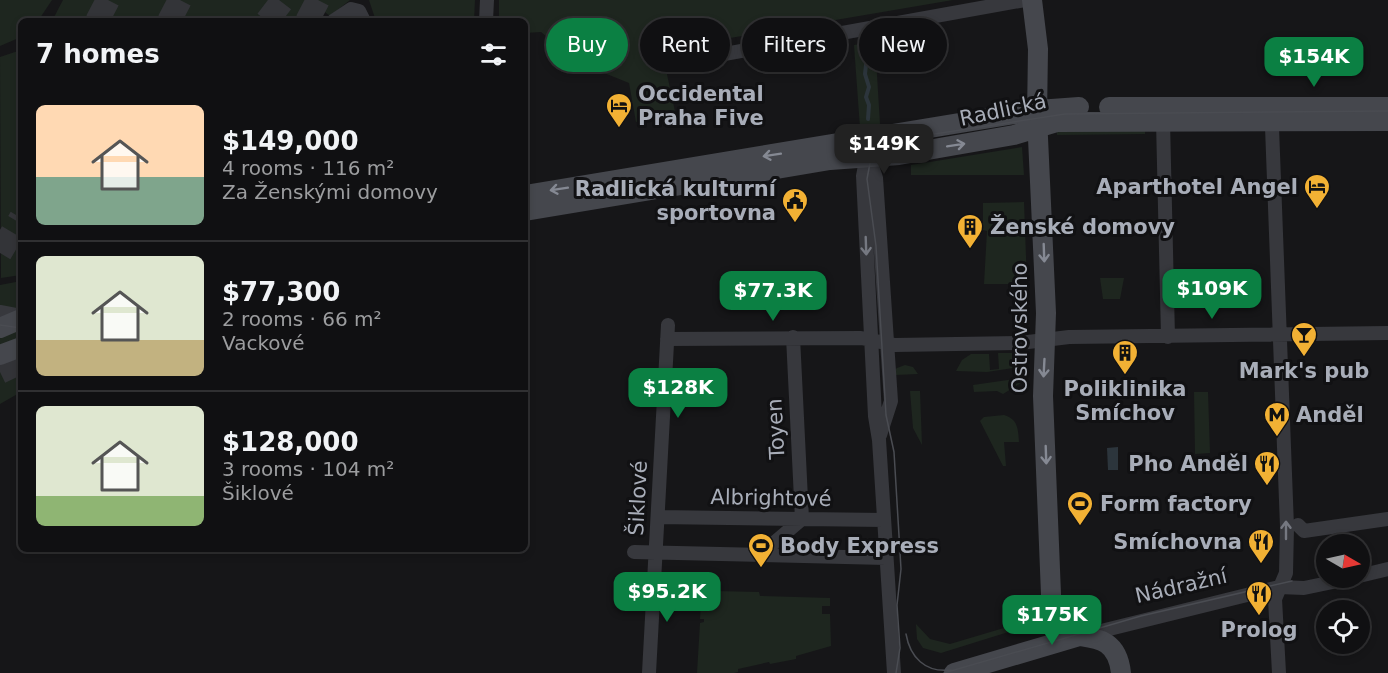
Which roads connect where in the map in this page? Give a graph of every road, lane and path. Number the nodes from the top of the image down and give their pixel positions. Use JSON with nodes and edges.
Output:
{"nodes":[{"id":1,"x":487,"y":0,"type":"edge"},
{"id":2,"x":1025,"y":0,"type":"edge"},
{"id":3,"x":1032,"y":0,"type":"edge"},
{"id":4,"x":358,"y":8,"type":"edge"},
{"id":5,"x":339,"y":18,"type":"edge"},
{"id":6,"x":486,"y":18,"type":"edge"},
{"id":7,"x":730,"y":53,"type":"edge"},
{"id":8,"x":1388,"y":107,"type":"edge"},
{"id":9,"x":1038,"y":119,"type":"junction"},
{"id":10,"x":1163,"y":121,"type":"junction"},
{"id":11,"x":1388,"y":121,"type":"edge"},
{"id":12,"x":1272,"y":127,"type":"dead end"},
{"id":13,"x":889,"y":136,"type":"junction"},
{"id":14,"x":830,"y":153,"type":"junction"},
{"id":15,"x":899,"y":155,"type":"junction"},
{"id":16,"x":865,"y":158,"type":"junction"},
{"id":17,"x":871,"y":188,"type":"junction"},
{"id":18,"x":528,"y":195,"type":"edge"},
{"id":19,"x":528,"y":210,"type":"edge"},
{"id":20,"x":0,"y":312,"type":"edge"},
{"id":21,"x":18,"y":316,"type":"edge"},
{"id":22,"x":18,"y":319,"type":"edge"},
{"id":23,"x":0,"y":328,"type":"edge"},
{"id":24,"x":1388,"y":333,"type":"edge"},
{"id":25,"x":1279,"y":335,"type":"junction"},
{"id":26,"x":793,"y":337,"type":"junction"},
{"id":27,"x":1168,"y":337,"type":"junction"},
{"id":28,"x":1046,"y":339,"type":"junction"},
{"id":29,"x":873,"y":341,"type":"junction"},
{"id":30,"x":888,"y":344,"type":"junction"},
{"id":31,"x":18,"y":348,"type":"edge"},
{"id":32,"x":0,"y":355,"type":"edge"},
{"id":33,"x":879,"y":440,"type":"junction"},
{"id":34,"x":658,"y":517,"type":"junction"},
{"id":35,"x":802,"y":519,"type":"junction"},
{"id":36,"x":1388,"y":519,"type":"edge"},
{"id":37,"x":884,"y":520,"type":"junction"},
{"id":38,"x":1298,"y":525,"type":"dead end"},
{"id":39,"x":775,"y":542,"type":"dead end"},
{"id":40,"x":634,"y":552,"type":"dead end"},
{"id":41,"x":656,"y":553,"type":"junction"},
{"id":42,"x":886,"y":558,"type":"junction"},
{"id":43,"x":1388,"y":569,"type":"edge"},
{"id":44,"x":1370,"y":573,"type":"edge"},
{"id":45,"x":1316,"y":586,"type":"edge"},
{"id":46,"x":1279,"y":587,"type":"junction"},
{"id":47,"x":1052,"y":619,"type":"junction"},
{"id":48,"x":1125,"y":624,"type":"junction"},
{"id":49,"x":1083,"y":636,"type":"junction"},
{"id":50,"x":1116,"y":652,"type":"junction"},
{"id":51,"x":1019,"y":654,"type":"junction"},
{"id":52,"x":649,"y":673,"type":"edge"},
{"id":53,"x":894,"y":673,"type":"edge"},
{"id":54,"x":954,"y":673,"type":"edge"},
{"id":55,"x":1121,"y":673,"type":"edge"},
{"id":56,"x":1280,"y":673,"type":"edge"}],
"edges":[{"from":1,"to":6,"type":"street"},
{"from":2,"to":7,"type":"street"},
{"from":3,"to":9,"type":"main road","name":"Ostrovského"},
{"from":4,"to":5,"type":"street"},
{"from":8,"to":9,"type":"main road","name":"Radlická"},
{"from":9,"to":10,"type":"main road","name":"Radlická"},
{"from":9,"to":13,"type":"main road","name":"Radlická"},
{"from":15,"to":9,"type":"main road","name":"Radlická","one_way":true},
{"from":9,"to":28,"type":"main road","name":"Ostrovského","one_way":true},
{"from":10,"to":11,"type":"main road","name":"Radlická"},
{"from":10,"to":27,"type":"street"},
{"from":12,"to":25,"type":"street"},
{"from":13,"to":14,"type":"main road","name":"Radlická"},
{"from":13,"to":16,"type":"street"},
{"from":14,"to":16,"type":"main road","name":"Radlická"},
{"from":14,"to":17,"type":"street"},
{"from":14,"to":18,"type":"main road","name":"Radlická","one_way":true},
{"from":14,"to":19,"type":"main road","name":"Radlická"},
{"from":15,"to":16,"type":"main road","name":"Radlická"},
{"from":15,"to":17,"type":"street"},
{"from":16,"to":17,"type":"street"},
{"from":17,"to":29,"type":"street","one_way":true},
{"from":17,"to":30,"type":"street"},
{"from":20,"to":21,"type":"street"},
{"from":22,"to":23,"type":"main road"},
{"from":24,"to":25,"type":"street"},
{"from":25,"to":27,"type":"street"},
{"from":46,"to":25,"type":"street","one_way":true},
{"from":26,"to":29,"type":"street"},
{"from":26,"to":34,"type":"street","name":"Šiklové"},
{"from":26,"to":35,"type":"street","name":"Toyen"},
{"from":27,"to":28,"type":"street"},
{"from":28,"to":30,"type":"street"},
{"from":28,"to":47,"type":"main road","name":"Ostrovského","one_way":true},
{"from":29,"to":30,"type":"street"},
{"from":29,"to":33,"type":"street"},
{"from":30,"to":33,"type":"street"},
{"from":31,"to":32,"type":"main road"},
{"from":33,"to":37,"type":"street"},
{"from":34,"to":35,"type":"street","name":"Albrightové"},
{"from":34,"to":41,"type":"street","name":"Šiklové"},
{"from":35,"to":37,"type":"street","name":"Albrightové"},
{"from":35,"to":39,"type":"street"},
{"from":36,"to":38,"type":"street"},
{"from":37,"to":42,"type":"street"},
{"from":40,"to":41,"type":"street"},
{"from":41,"to":42,"type":"street"},
{"from":41,"to":52,"type":"street","name":"Šiklové"},
{"from":42,"to":53,"type":"street"},
{"from":43,"to":44,"type":"street"},
{"from":45,"to":46,"type":"street","name":"Nádražní"},
{"from":46,"to":48,"type":"street","name":"Nádražní"},
{"from":46,"to":56,"type":"street"},
{"from":47,"to":49,"type":"main road"},
{"from":47,"to":51,"type":"main road"},
{"from":48,"to":49,"type":"street","name":"Nádražní"},
{"from":48,"to":50,"type":"street"},
{"from":49,"to":50,"type":"main road"},
{"from":49,"to":51,"type":"main road","name":"Nádražní"},
{"from":50,"to":55,"type":"main road"},
{"from":51,"to":54,"type":"main road","name":"Nádražní"}]}
